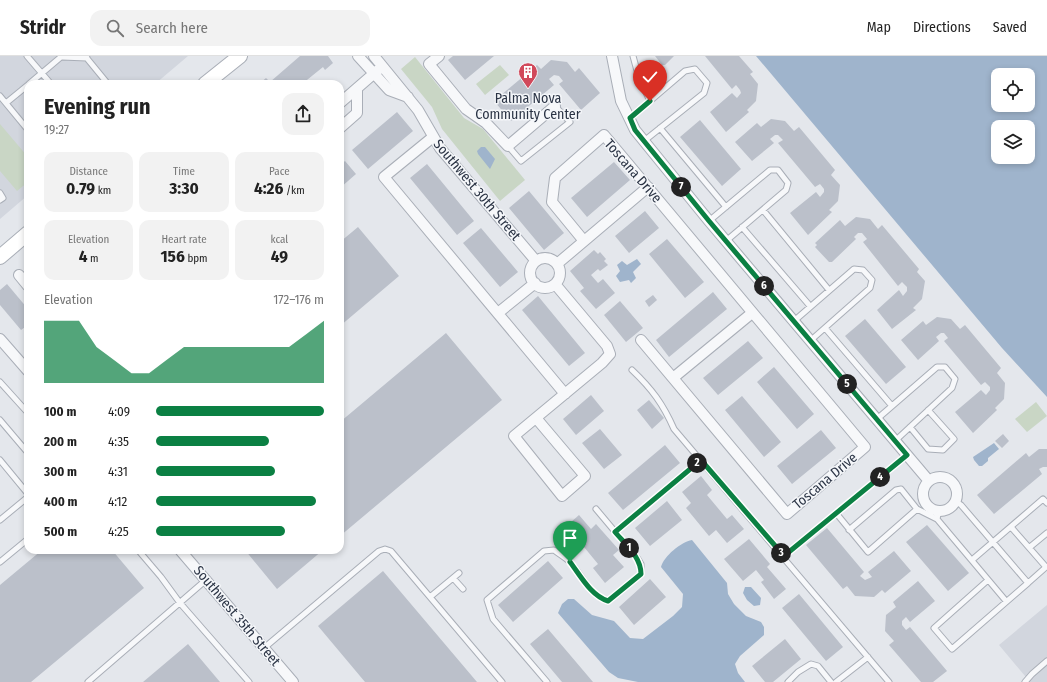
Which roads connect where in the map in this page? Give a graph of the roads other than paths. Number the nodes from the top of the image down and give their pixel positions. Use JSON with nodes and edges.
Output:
{"nodes":[{"id":1,"x":28,"y":56,"type":"edge"},
{"id":2,"x":240,"y":56,"type":"edge"},
{"id":3,"x":358,"y":56,"type":"edge"},
{"id":4,"x":374,"y":56,"type":"edge"},
{"id":5,"x":439,"y":56,"type":"edge"},
{"id":6,"x":612,"y":56,"type":"edge"},
{"id":7,"x":633,"y":56,"type":"edge"},
{"id":8,"x":62,"y":57,"type":"edge"},
{"id":9,"x":86,"y":57,"type":"edge"},
{"id":10,"x":382,"y":66,"type":"junction"},
{"id":11,"x":42,"y":73,"type":"junction"},
{"id":12,"x":373,"y":74,"type":"junction"},
{"id":13,"x":34,"y":80,"type":"edge"},
{"id":14,"x":48,"y":80,"type":"edge"},
{"id":15,"x":105,"y":80,"type":"edge"},
{"id":16,"x":210,"y":80,"type":"edge"},
{"id":17,"x":24,"y":88,"type":"edge"},
{"id":18,"x":357,"y":88,"type":"junction"},
{"id":19,"x":0,"y":96,"type":"edge"},
{"id":20,"x":408,"y":97,"type":"junction"},
{"id":21,"x":344,"y":99,"type":"edge"},
{"id":22,"x":650,"y":101,"type":"junction"},
{"id":23,"x":6,"y":103,"type":"junction"},
{"id":24,"x":555,"y":106,"type":"joint"},
{"id":25,"x":630,"y":118,"type":"junction"},
{"id":26,"x":344,"y":124,"type":"edge"},
{"id":27,"x":24,"y":125,"type":"edge"},
{"id":28,"x":660,"y":128,"type":"junction"},
{"id":29,"x":433,"y":137,"type":"junction"},
{"id":30,"x":644,"y":141,"type":"junction"},
{"id":31,"x":508,"y":146,"type":"junction"},
{"id":32,"x":648,"y":187,"type":"junction"},
{"id":33,"x":0,"y":193,"type":"edge"},
{"id":34,"x":0,"y":200,"type":"edge"},
{"id":35,"x":726,"y":207,"type":"junction"},
{"id":36,"x":763,"y":210,"type":"junction"},
{"id":37,"x":709,"y":221,"type":"junction"},
{"id":38,"x":742,"y":227,"type":"junction"},
{"id":39,"x":24,"y":236,"type":"edge"},
{"id":40,"x":584,"y":241,"type":"junction"},
{"id":41,"x":726,"y":241,"type":"junction"},
{"id":42,"x":0,"y":257,"type":"edge"},
{"id":43,"x":536,"y":261,"type":"junction"},
{"id":44,"x":557,"y":264,"type":"junction"},
{"id":45,"x":19,"y":275,"type":"dead end"},
{"id":46,"x":24,"y":281,"type":"edge"},
{"id":47,"x":535,"y":283,"type":"junction"},
{"id":48,"x":555,"y":284,"type":"junction"},
{"id":49,"x":829,"y":290,"type":"junction"},
{"id":50,"x":810,"y":306,"type":"junction"},
{"id":51,"x":498,"y":313,"type":"junction"},
{"id":52,"x":752,"y":313,"type":"junction"},
{"id":53,"x":794,"y":321,"type":"junction"},
{"id":54,"x":825,"y":328,"type":"junction"},
{"id":55,"x":0,"y":339,"type":"edge"},
{"id":56,"x":641,"y":340,"type":"dead end"},
{"id":57,"x":810,"y":341,"type":"junction"},
{"id":58,"x":24,"y":367,"type":"edge"},
{"id":59,"x":632,"y":370,"type":"dead end"},
{"id":60,"x":673,"y":378,"type":"junction"},
{"id":61,"x":0,"y":382,"type":"edge"},
{"id":62,"x":565,"y":394,"type":"junction"},
{"id":63,"x":892,"y":406,"type":"junction"},
{"id":64,"x":24,"y":409,"type":"edge"},
{"id":65,"x":928,"y":410,"type":"junction"},
{"id":66,"x":536,"y":418,"type":"junction"},
{"id":67,"x":877,"y":419,"type":"junction"},
{"id":68,"x":0,"y":420,"type":"edge"},
{"id":69,"x":910,"y":427,"type":"junction"},
{"id":70,"x":895,"y":441,"type":"junction"},
{"id":71,"x":24,"y":448,"type":"edge"},
{"id":72,"x":907,"y":455,"type":"junction"},
{"id":73,"x":0,"y":460,"type":"edge"},
{"id":74,"x":701,"y":460,"type":"junction"},
{"id":75,"x":929,"y":481,"type":"junction"},
{"id":76,"x":24,"y":489,"type":"edge"},
{"id":77,"x":24,"y":500,"type":"edge"},
{"id":78,"x":955,"y":501,"type":"junction"},
{"id":79,"x":1047,"y":503,"type":"edge"},
{"id":80,"x":596,"y":509,"type":"dead end"},
{"id":81,"x":917,"y":509,"type":"junction"},
{"id":82,"x":836,"y":513,"type":"junction"},
{"id":83,"x":938,"y":515,"type":"junction"},
{"id":84,"x":0,"y":520,"type":"edge"},
{"id":85,"x":1011,"y":527,"type":"junction"},
{"id":86,"x":849,"y":530,"type":"junction"},
{"id":87,"x":615,"y":532,"type":"junction"},
{"id":88,"x":1047,"y":533,"type":"edge"},
{"id":89,"x":24,"y":542,"type":"edge"},
{"id":90,"x":992,"y":543,"type":"junction"},
{"id":91,"x":1030,"y":547,"type":"junction"},
{"id":92,"x":141,"y":554,"type":"edge"},
{"id":93,"x":183,"y":554,"type":"edge"},
{"id":94,"x":784,"y":556,"type":"junction"},
{"id":95,"x":972,"y":560,"type":"junction"},
{"id":96,"x":0,"y":562,"type":"edge"},
{"id":97,"x":460,"y":573,"type":"dead end"},
{"id":98,"x":454,"y":578,"type":"junction"},
{"id":99,"x":206,"y":580,"type":"junction"},
{"id":100,"x":988,"y":580,"type":"junction"},
{"id":101,"x":1028,"y":583,"type":"junction"},
{"id":102,"x":463,"y":589,"type":"dead end"},
{"id":103,"x":430,"y":598,"type":"junction"},
{"id":104,"x":1006,"y":601,"type":"junction"},
{"id":105,"x":180,"y":603,"type":"junction"},
{"id":106,"x":264,"y":648,"type":"junction"},
{"id":107,"x":868,"y":657,"type":"junction"},
{"id":108,"x":1047,"y":661,"type":"edge"},
{"id":109,"x":88,"y":682,"type":"edge"},
{"id":110,"x":249,"y":682,"type":"edge"},
{"id":111,"x":293,"y":682,"type":"edge"},
{"id":112,"x":502,"y":682,"type":"edge"},
{"id":113,"x":547,"y":682,"type":"edge"},
{"id":114,"x":788,"y":682,"type":"edge"},
{"id":115,"x":831,"y":682,"type":"edge"},
{"id":116,"x":836,"y":682,"type":"edge"},
{"id":117,"x":889,"y":682,"type":"edge"},
{"id":118,"x":1026,"y":682,"type":"edge"}],
"edges":[{"from":1,"to":11,"type":"lane"},
{"from":2,"to":16,"type":"main road"},
{"from":3,"to":12,"type":"street"},
{"from":4,"to":10,"type":"street","name":"Southwest 30th Street"},
{"from":5,"to":31,"type":"street"},
{"from":6,"to":25,"type":"street"},
{"from":7,"to":22,"type":"lane"},
{"from":8,"to":9,"type":"lane"},
{"from":8,"to":11,"type":"lane"},
{"from":9,"to":15,"type":"lane"},
{"from":10,"to":12,"type":"street"},
{"from":10,"to":20,"type":"street","name":"Southwest 30th Street"},
{"from":11,"to":13,"type":"lane"},
{"from":11,"to":14,"type":"lane"},
{"from":12,"to":18,"type":"street"},
{"from":12,"to":20,"type":"street"},
{"from":17,"to":23,"type":"lane"},
{"from":18,"to":21,"type":"street"},
{"from":18,"to":26,"type":"street"},
{"from":19,"to":23,"type":"lane"},
{"from":20,"to":29,"type":"street","name":"Southwest 30th Street"},
{"from":22,"to":25,"type":"lane"},
{"from":22,"to":28,"type":"lane"},
{"from":23,"to":27,"type":"lane"},
{"from":24,"to":31,"type":"street"},
{"from":24,"to":31,"type":"lane"},
{"from":25,"to":30,"type":"street"},
{"from":28,"to":30,"type":"lane"},
{"from":28,"to":35,"type":"lane"},
{"from":29,"to":43,"type":"street","name":"Southwest 30th Street"},
{"from":29,"to":51,"type":"street"},
{"from":30,"to":37,"type":"street"},
{"from":32,"to":40,"type":"street"},
{"from":32,"to":40,"type":"street","name":"Toscana Drive"},
{"from":32,"to":52,"type":"street","name":"Toscana Drive"},
{"from":33,"to":34,"type":"lane"},
{"from":35,"to":36,"type":"lane"},
{"from":35,"to":37,"type":"lane"},
{"from":36,"to":38,"type":"lane"},
{"from":36,"to":49,"type":"lane"},
{"from":37,"to":41,"type":"street"},
{"from":38,"to":41,"type":"lane"},
{"from":38,"to":50,"type":"lane"},
{"from":39,"to":42,"type":"main road"},
{"from":40,"to":44,"type":"street"},
{"from":41,"to":53,"type":"street"},
{"from":43,"to":44,"type":"street"},
{"from":43,"to":47,"type":"street"},
{"from":44,"to":48,"type":"street"},
{"from":45,"to":46,"type":"street"},
{"from":47,"to":48,"type":"street"},
{"from":47,"to":51,"type":"street"},
{"from":48,"to":62,"type":"street"},
{"from":49,"to":50,"type":"lane"},
{"from":49,"to":54,"type":"lane"},
{"from":50,"to":53,"type":"lane"},
{"from":51,"to":62,"type":"street"},
{"from":52,"to":60,"type":"street"},
{"from":52,"to":60,"type":"street","name":"Toscana Drive"},
{"from":53,"to":57,"type":"street"},
{"from":54,"to":57,"type":"lane"},
{"from":54,"to":63,"type":"lane"},
{"from":55,"to":58,"type":"street"},
{"from":56,"to":60,"type":"street","name":"Toscana Drive"},
{"from":57,"to":67,"type":"street"},
{"from":59,"to":74,"type":"lane"},
{"from":61,"to":64,"type":"lane"},
{"from":62,"to":66,"type":"street"},
{"from":63,"to":65,"type":"lane"},
{"from":63,"to":67,"type":"lane"},
{"from":65,"to":69,"type":"lane"},
{"from":65,"to":69,"type":"lane"},
{"from":66,"to":66,"type":"street"},
{"from":67,"to":70,"type":"street"},
{"from":68,"to":71,"type":"lane"},
{"from":69,"to":70,"type":"lane"},
{"from":70,"to":72,"type":"street"},
{"from":72,"to":75,"type":"street"},
{"from":72,"to":82,"type":"lane"},
{"from":73,"to":76,"type":"lane"},
{"from":74,"to":87,"type":"lane"},
{"from":74,"to":94,"type":"lane"},
{"from":75,"to":78,"type":"street"},
{"from":75,"to":83,"type":"street"},
{"from":77,"to":84,"type":"lane"},
{"from":78,"to":83,"type":"street"},
{"from":78,"to":90,"type":"lane"},
{"from":79,"to":85,"type":"lane"},
{"from":80,"to":87,"type":"lane"},
{"from":81,"to":83,"type":"lane"},
{"from":81,"to":86,"type":"lane"},
{"from":81,"to":86,"type":"lane"},
{"from":82,"to":86,"type":"lane"},
{"from":82,"to":94,"type":"lane"},
{"from":83,"to":95,"type":"lane"},
{"from":85,"to":90,"type":"lane"},
{"from":85,"to":91,"type":"lane"},
{"from":87,"to":113,"type":"lane"},
{"from":88,"to":91,"type":"lane"},
{"from":89,"to":96,"type":"lane"},
{"from":90,"to":95,"type":"lane"},
{"from":90,"to":101,"type":"lane"},
{"from":91,"to":101,"type":"lane"},
{"from":92,"to":105,"type":"lane"},
{"from":93,"to":99,"type":"street","name":"Southwest 35th Street"},
{"from":94,"to":107,"type":"lane"},
{"from":95,"to":100,"type":"lane"},
{"from":97,"to":98,"type":"lane"},
{"from":98,"to":102,"type":"lane"},
{"from":98,"to":103,"type":"lane"},
{"from":99,"to":105,"type":"lane"},
{"from":99,"to":106,"type":"street","name":"Southwest 35th Street"},
{"from":100,"to":104,"type":"lane"},
{"from":100,"to":104,"type":"lane"},
{"from":101,"to":104,"type":"lane"},
{"from":103,"to":106,"type":"lane"},
{"from":103,"to":112,"type":"lane"},
{"from":105,"to":109,"type":"lane"},
{"from":105,"to":110,"type":"lane"},
{"from":106,"to":111,"type":"street","name":"Southwest 35th Street"},
{"from":107,"to":116,"type":"lane"},
{"from":107,"to":117,"type":"lane"},
{"from":108,"to":118,"type":"lane"},
{"from":114,"to":115,"type":"lane"}]}
